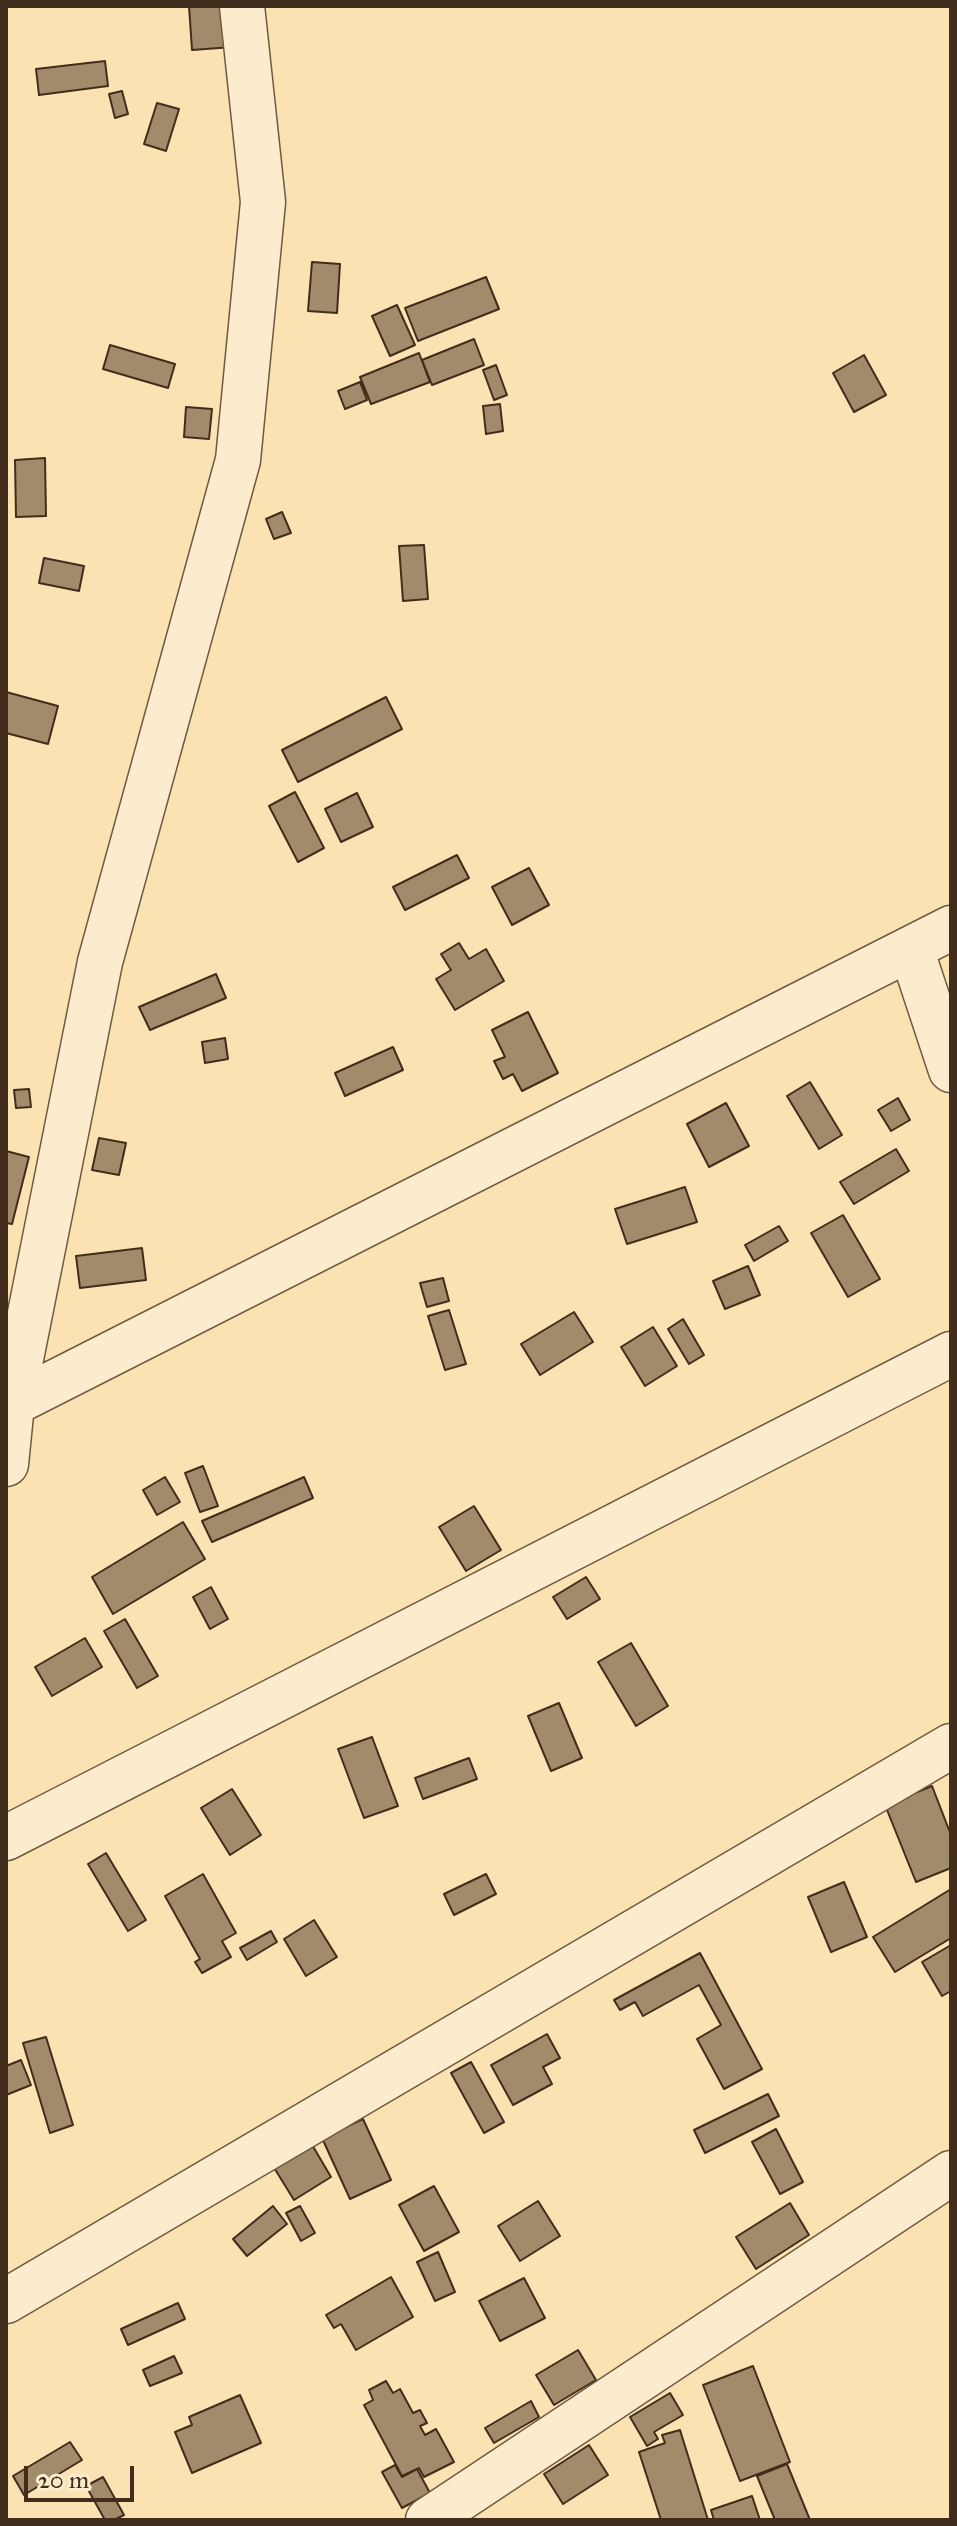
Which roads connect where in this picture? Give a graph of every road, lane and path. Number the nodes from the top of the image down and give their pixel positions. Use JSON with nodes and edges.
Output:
{"nodes":[{"id":1,"x":242,"y":6,"type":"edge"},
{"id":2,"x":951,"y":928,"type":"edge"},
{"id":3,"x":911,"y":949,"type":"junction"},
{"id":4,"x":951,"y":1070,"type":"edge"},
{"id":5,"x":951,"y":1354,"type":"edge"},
{"id":6,"x":12,"y":1404,"type":"junction"},
{"id":7,"x":6,"y":1464,"type":"edge"},
{"id":8,"x":951,"y":1746,"type":"edge"},
{"id":9,"x":6,"y":1838,"type":"edge"},
{"id":10,"x":951,"y":2173,"type":"edge"},
{"id":11,"x":6,"y":2301,"type":"edge"},
{"id":12,"x":428,"y":2520,"type":"edge"}],
"edges":[{"from":1,"to":6,"type":"street"},
{"from":2,"to":3,"type":"street"},
{"from":3,"to":4,"type":"street"},
{"from":3,"to":6,"type":"street"},
{"from":5,"to":9,"type":"street"},
{"from":6,"to":7,"type":"street"},
{"from":8,"to":11,"type":"street"},
{"from":10,"to":12,"type":"street"}]}
